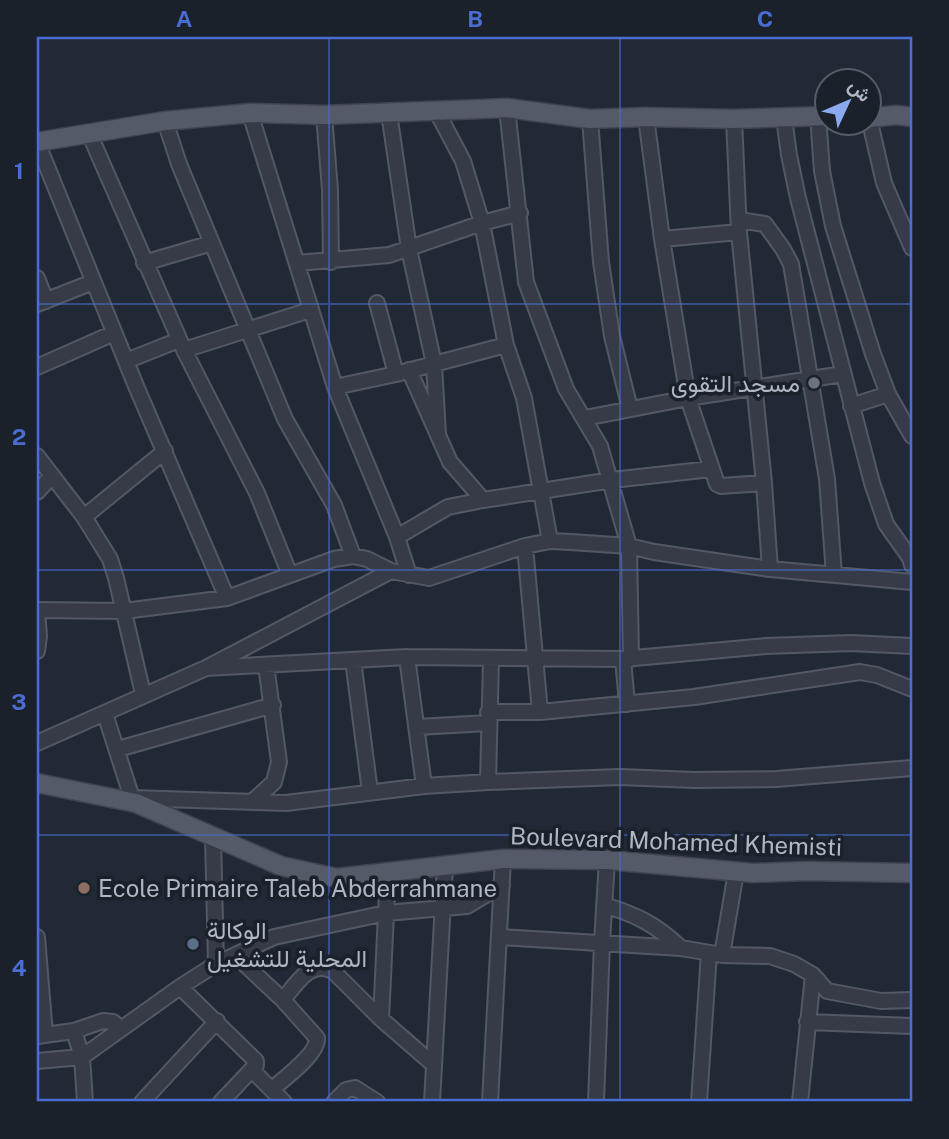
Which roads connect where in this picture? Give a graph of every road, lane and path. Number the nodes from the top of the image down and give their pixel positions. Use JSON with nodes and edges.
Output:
{"nodes":[{"id":1,"x":507,"y":108,"type":"junction"},
{"id":2,"x":437,"y":112,"type":"junction"},
{"id":3,"x":250,"y":113,"type":"junction"},
{"id":4,"x":389,"y":113,"type":"junction"},
{"id":5,"x":324,"y":115,"type":"junction"},
{"id":6,"x":813,"y":116,"type":"edge"},
{"id":7,"x":883,"y":116,"type":"edge"},
{"id":8,"x":646,"y":117,"type":"junction"},
{"id":9,"x":912,"y":117,"type":"edge"},
{"id":10,"x":784,"y":118,"type":"junction"},
{"id":11,"x":590,"y":119,"type":"junction"},
{"id":12,"x":734,"y":119,"type":"junction"},
{"id":13,"x":165,"y":121,"type":"junction"},
{"id":14,"x":89,"y":133,"type":"junction"},
{"id":15,"x":822,"y":136,"type":"edge"},
{"id":16,"x":873,"y":136,"type":"edge"},
{"id":17,"x":37,"y":142,"type":"edge"},
{"id":18,"x":520,"y":213,"type":"junction"},
{"id":19,"x":482,"y":223,"type":"junction"},
{"id":20,"x":739,"y":226,"type":"junction"},
{"id":21,"x":662,"y":239,"type":"junction"},
{"id":22,"x":212,"y":243,"type":"junction"},
{"id":23,"x":912,"y":248,"type":"edge"},
{"id":24,"x":409,"y":250,"type":"junction"},
{"id":25,"x":331,"y":262,"type":"junction"},
{"id":26,"x":144,"y":263,"type":"junction"},
{"id":27,"x":297,"y":263,"type":"junction"},
{"id":28,"x":37,"y":278,"type":"edge"},
{"id":29,"x":93,"y":282,"type":"junction"},
{"id":30,"x":41,"y":302,"type":"edge"},
{"id":31,"x":377,"y":303,"type":"dead end"},
{"id":32,"x":310,"y":310,"type":"junction"},
{"id":33,"x":248,"y":329,"type":"junction"},
{"id":34,"x":114,"y":333,"type":"junction"},
{"id":35,"x":181,"y":345,"type":"junction"},
{"id":36,"x":506,"y":345,"type":"junction"},
{"id":37,"x":126,"y":361,"type":"junction"},
{"id":38,"x":434,"y":364,"type":"junction"},
{"id":39,"x":37,"y":367,"type":"edge"},
{"id":40,"x":402,"y":372,"type":"junction"},
{"id":41,"x":843,"y":374,"type":"junction"},
{"id":42,"x":812,"y":380,"type":"junction"},
{"id":43,"x":335,"y":387,"type":"junction"},
{"id":44,"x":754,"y":389,"type":"junction"},
{"id":45,"x":888,"y":394,"type":"junction"},
{"id":46,"x":688,"y":398,"type":"junction"},
{"id":47,"x":851,"y":406,"type":"junction"},
{"id":48,"x":630,"y":409,"type":"junction"},
{"id":49,"x":585,"y":418,"type":"junction"},
{"id":50,"x":438,"y":435,"type":"junction"},
{"id":51,"x":912,"y":436,"type":"edge"},
{"id":52,"x":165,"y":452,"type":"junction"},
{"id":53,"x":37,"y":456,"type":"edge"},
{"id":54,"x":711,"y":469,"type":"junction"},
{"id":55,"x":51,"y":477,"type":"junction"},
{"id":56,"x":612,"y":480,"type":"junction"},
{"id":57,"x":764,"y":483,"type":"junction"},
{"id":58,"x":37,"y":492,"type":"edge"},
{"id":59,"x":541,"y":492,"type":"junction"},
{"id":60,"x":482,"y":500,"type":"junction"},
{"id":61,"x":84,"y":517,"type":"junction"},
{"id":62,"x":397,"y":537,"type":"junction"},
{"id":63,"x":550,"y":541,"type":"junction"},
{"id":64,"x":629,"y":546,"type":"junction"},
{"id":65,"x":525,"y":547,"type":"junction"},
{"id":66,"x":353,"y":556,"type":"junction"},
{"id":67,"x":912,"y":565,"type":"edge"},
{"id":68,"x":770,"y":569,"type":"junction"},
{"id":69,"x":391,"y":570,"type":"junction"},
{"id":70,"x":290,"y":575,"type":"junction"},
{"id":71,"x":409,"y":575,"type":"junction"},
{"id":72,"x":834,"y":575,"type":"junction"},
{"id":73,"x":912,"y":582,"type":"edge"},
{"id":74,"x":227,"y":598,"type":"junction"},
{"id":75,"x":37,"y":610,"type":"edge"},
{"id":76,"x":124,"y":611,"type":"junction"},
{"id":77,"x":38,"y":642,"type":"edge"},
{"id":78,"x":912,"y":646,"type":"edge"},
{"id":79,"x":407,"y":657,"type":"junction"},
{"id":80,"x":491,"y":659,"type":"junction"},
{"id":81,"x":627,"y":659,"type":"junction"},
{"id":82,"x":353,"y":660,"type":"junction"},
{"id":83,"x":537,"y":660,"type":"junction"},
{"id":84,"x":266,"y":665,"type":"junction"},
{"id":85,"x":206,"y":668,"type":"junction"},
{"id":86,"x":912,"y":689,"type":"edge"},
{"id":87,"x":143,"y":694,"type":"junction"},
{"id":88,"x":627,"y":704,"type":"junction"},
{"id":89,"x":273,"y":705,"type":"junction"},
{"id":90,"x":540,"y":712,"type":"junction"},
{"id":91,"x":106,"y":714,"type":"junction"},
{"id":92,"x":488,"y":717,"type":"junction"},
{"id":93,"x":417,"y":727,"type":"junction"},
{"id":94,"x":37,"y":743,"type":"edge"},
{"id":95,"x":118,"y":749,"type":"junction"},
{"id":96,"x":912,"y":768,"type":"edge"},
{"id":97,"x":488,"y":782,"type":"junction"},
{"id":98,"x":37,"y":783,"type":"edge"},
{"id":99,"x":424,"y":786,"type":"junction"},
{"id":100,"x":370,"y":792,"type":"junction"},
{"id":101,"x":134,"y":801,"type":"junction"},
{"id":102,"x":252,"y":802,"type":"junction"},
{"id":103,"x":213,"y":837,"type":"junction"},
{"id":104,"x":503,"y":859,"type":"junction"},
{"id":105,"x":607,"y":860,"type":"junction"},
{"id":106,"x":445,"y":866,"type":"junction"},
{"id":107,"x":388,"y":872,"type":"junction"},
{"id":108,"x":736,"y":872,"type":"junction"},
{"id":109,"x":912,"y":873,"type":"edge"},
{"id":110,"x":502,"y":885,"type":"junction"},
{"id":111,"x":604,"y":905,"type":"junction"},
{"id":112,"x":442,"y":907,"type":"junction"},
{"id":113,"x":386,"y":913,"type":"junction"},
{"id":114,"x":37,"y":937,"type":"edge"},
{"id":115,"x":500,"y":937,"type":"junction"},
{"id":116,"x":601,"y":942,"type":"junction"},
{"id":117,"x":681,"y":948,"type":"junction"},
{"id":118,"x":716,"y":954,"type":"junction"},
{"id":119,"x":236,"y":956,"type":"junction"},
{"id":120,"x":216,"y":964,"type":"junction"},
{"id":121,"x":813,"y":975,"type":"junction"},
{"id":122,"x":180,"y":987,"type":"junction"},
{"id":123,"x":283,"y":1000,"type":"junction"},
{"id":124,"x":912,"y":1000,"type":"edge"},
{"id":125,"x":382,"y":1019,"type":"junction"},
{"id":126,"x":217,"y":1021,"type":"junction"},
{"id":127,"x":807,"y":1022,"type":"junction"},
{"id":128,"x":912,"y":1026,"type":"edge"},
{"id":129,"x":121,"y":1028,"type":"junction"},
{"id":130,"x":74,"y":1031,"type":"junction"},
{"id":131,"x":41,"y":1035,"type":"edge"},
{"id":132,"x":82,"y":1057,"type":"junction"},
{"id":133,"x":37,"y":1060,"type":"edge"},
{"id":134,"x":434,"y":1065,"type":"junction"},
{"id":135,"x":252,"y":1070,"type":"junction"},
{"id":136,"x":272,"y":1089,"type":"junction"},
{"id":137,"x":85,"y":1102,"type":"edge"},
{"id":138,"x":142,"y":1102,"type":"edge"},
{"id":139,"x":220,"y":1102,"type":"edge"},
{"id":140,"x":284,"y":1102,"type":"edge"},
{"id":141,"x":334,"y":1102,"type":"edge"},
{"id":142,"x":375,"y":1102,"type":"edge"},
{"id":143,"x":432,"y":1102,"type":"edge"},
{"id":144,"x":490,"y":1102,"type":"edge"},
{"id":145,"x":596,"y":1102,"type":"edge"},
{"id":146,"x":699,"y":1102,"type":"edge"},
{"id":147,"x":800,"y":1102,"type":"edge"}],
"edges":[{"from":1,"to":2,"type":"main road"},
{"from":1,"to":11,"type":"main road"},
{"from":1,"to":18,"type":"street"},
{"from":2,"to":4,"type":"main road"},
{"from":2,"to":19,"type":"street"},
{"from":3,"to":5,"type":"main road"},
{"from":3,"to":13,"type":"main road"},
{"from":3,"to":27,"type":"street"},
{"from":4,"to":5,"type":"main road"},
{"from":4,"to":24,"type":"street"},
{"from":5,"to":25,"type":"street"},
{"from":6,"to":10,"type":"main road"},
{"from":7,"to":9,"type":"main road"},
{"from":8,"to":11,"type":"main road"},
{"from":8,"to":12,"type":"main road"},
{"from":8,"to":21,"type":"street"},
{"from":10,"to":12,"type":"main road"},
{"from":10,"to":41,"type":"street"},
{"from":11,"to":48,"type":"street"},
{"from":12,"to":20,"type":"street"},
{"from":13,"to":14,"type":"main road"},
{"from":13,"to":22,"type":"street"},
{"from":14,"to":17,"type":"main road"},
{"from":14,"to":26,"type":"street"},
{"from":15,"to":45,"type":"street"},
{"from":16,"to":23,"type":"street"},
{"from":17,"to":29,"type":"street"},
{"from":18,"to":19,"type":"street"},
{"from":18,"to":49,"type":"street"},
{"from":19,"to":24,"type":"street"},
{"from":19,"to":36,"type":"street"},
{"from":20,"to":21,"type":"street"},
{"from":20,"to":42,"type":"street"},
{"from":20,"to":44,"type":"street"},
{"from":21,"to":46,"type":"street"},
{"from":22,"to":26,"type":"street"},
{"from":22,"to":33,"type":"street"},
{"from":24,"to":25,"type":"street"},
{"from":24,"to":38,"type":"street"},
{"from":25,"to":27,"type":"street"},
{"from":26,"to":35,"type":"street"},
{"from":27,"to":32,"type":"street"},
{"from":28,"to":30,"type":"street"},
{"from":29,"to":30,"type":"street"},
{"from":29,"to":34,"type":"street"},
{"from":31,"to":40,"type":"street"},
{"from":32,"to":33,"type":"street"},
{"from":32,"to":43,"type":"street"},
{"from":33,"to":35,"type":"street"},
{"from":33,"to":66,"type":"street"},
{"from":34,"to":37,"type":"street"},
{"from":34,"to":39,"type":"street"},
{"from":35,"to":37,"type":"street"},
{"from":35,"to":70,"type":"street"},
{"from":36,"to":38,"type":"street"},
{"from":36,"to":59,"type":"street"},
{"from":37,"to":52,"type":"street"},
{"from":38,"to":40,"type":"street"},
{"from":38,"to":50,"type":"street"},
{"from":40,"to":43,"type":"street"},
{"from":40,"to":50,"type":"street"},
{"from":41,"to":42,"type":"street"},
{"from":41,"to":47,"type":"street"},
{"from":42,"to":44,"type":"street"},
{"from":42,"to":72,"type":"street"},
{"from":43,"to":62,"type":"street"},
{"from":44,"to":46,"type":"street"},
{"from":44,"to":57,"type":"street"},
{"from":45,"to":47,"type":"street"},
{"from":45,"to":51,"type":"street"},
{"from":46,"to":48,"type":"street"},
{"from":46,"to":54,"type":"street"},
{"from":47,"to":67,"type":"street"},
{"from":48,"to":49,"type":"street"},
{"from":49,"to":56,"type":"street"},
{"from":50,"to":60,"type":"street"},
{"from":52,"to":61,"type":"street"},
{"from":52,"to":74,"type":"street"},
{"from":53,"to":55,"type":"street"},
{"from":54,"to":56,"type":"street"},
{"from":54,"to":57,"type":"street"},
{"from":55,"to":58,"type":"street"},
{"from":55,"to":61,"type":"street"},
{"from":56,"to":59,"type":"street"},
{"from":56,"to":64,"type":"street"},
{"from":57,"to":68,"type":"street"},
{"from":59,"to":60,"type":"street"},
{"from":59,"to":63,"type":"street"},
{"from":60,"to":62,"type":"street"},
{"from":61,"to":76,"type":"street"},
{"from":62,"to":71,"type":"street"},
{"from":63,"to":64,"type":"street"},
{"from":63,"to":65,"type":"street"},
{"from":64,"to":68,"type":"street"},
{"from":64,"to":81,"type":"street"},
{"from":65,"to":71,"type":"street"},
{"from":65,"to":83,"type":"street"},
{"from":66,"to":69,"type":"street"},
{"from":66,"to":70,"type":"street"},
{"from":68,"to":72,"type":"street"},
{"from":69,"to":71,"type":"street"},
{"from":69,"to":85,"type":"street"},
{"from":70,"to":74,"type":"street"},
{"from":72,"to":73,"type":"street"},
{"from":74,"to":76,"type":"street"},
{"from":75,"to":76,"type":"street"},
{"from":75,"to":77,"type":"street"},
{"from":76,"to":87,"type":"street"},
{"from":78,"to":81,"type":"street"},
{"from":79,"to":80,"type":"street"},
{"from":79,"to":82,"type":"street"},
{"from":79,"to":93,"type":"street"},
{"from":80,"to":83,"type":"street"},
{"from":80,"to":92,"type":"street"},
{"from":81,"to":83,"type":"street"},
{"from":81,"to":88,"type":"street"},
{"from":82,"to":84,"type":"street"},
{"from":82,"to":100,"type":"street"},
{"from":83,"to":90,"type":"street"},
{"from":84,"to":85,"type":"street"},
{"from":84,"to":89,"type":"street"},
{"from":85,"to":87,"type":"street"},
{"from":86,"to":88,"type":"street"},
{"from":87,"to":91,"type":"street"},
{"from":88,"to":90,"type":"street"},
{"from":89,"to":95,"type":"street"},
{"from":89,"to":102,"type":"street"},
{"from":90,"to":92,"type":"street"},
{"from":91,"to":94,"type":"street"},
{"from":91,"to":95,"type":"street"},
{"from":92,"to":93,"type":"street"},
{"from":92,"to":97,"type":"street"},
{"from":93,"to":99,"type":"street"},
{"from":95,"to":101,"type":"street"},
{"from":96,"to":97,"type":"street"},
{"from":97,"to":99,"type":"street"},
{"from":98,"to":101,"type":"main road","name":"Boulevard Mohamed Khemisti"},
{"from":99,"to":100,"type":"street"},
{"from":100,"to":102,"type":"street"},
{"from":101,"to":102,"type":"street"},
{"from":101,"to":103,"type":"main road","name":"Boulevard Mohamed Khemisti"},
{"from":103,"to":107,"type":"main road","name":"Boulevard Mohamed Khemisti"},
{"from":103,"to":120,"type":"street"},
{"from":104,"to":105,"type":"main road","name":"Boulevard Mohamed Khemisti"},
{"from":104,"to":106,"type":"main road","name":"Boulevard Mohamed Khemisti"},
{"from":104,"to":110,"type":"street"},
{"from":105,"to":108,"type":"main road","name":"Boulevard Mohamed Khemisti"},
{"from":105,"to":111,"type":"street"},
{"from":106,"to":107,"type":"main road","name":"Boulevard Mohamed Khemisti"},
{"from":106,"to":112,"type":"street"},
{"from":107,"to":113,"type":"street"},
{"from":108,"to":109,"type":"main road","name":"Boulevard Mohamed Khemisti"},
{"from":108,"to":118,"type":"street"},
{"from":110,"to":112,"type":"street"},
{"from":110,"to":115,"type":"street"},
{"from":111,"to":116,"type":"street"},
{"from":111,"to":117,"type":"street"},
{"from":112,"to":113,"type":"street"},
{"from":112,"to":134,"type":"street"},
{"from":113,"to":119,"type":"street"},
{"from":113,"to":125,"type":"street"},
{"from":114,"to":131,"type":"street"},
{"from":115,"to":116,"type":"street"},
{"from":115,"to":144,"type":"street"},
{"from":116,"to":117,"type":"street"},
{"from":116,"to":145,"type":"street"},
{"from":117,"to":118,"type":"street"},
{"from":118,"to":121,"type":"street"},
{"from":118,"to":146,"type":"street"},
{"from":119,"to":120,"type":"street"},
{"from":119,"to":123,"type":"street"},
{"from":120,"to":122,"type":"street"},
{"from":121,"to":124,"type":"street"},
{"from":121,"to":127,"type":"street"},
{"from":122,"to":126,"type":"street"},
{"from":122,"to":129,"type":"street"},
{"from":123,"to":125,"type":"street"},
{"from":123,"to":136,"type":"street"},
{"from":125,"to":134,"type":"street"},
{"from":126,"to":135,"type":"street"},
{"from":126,"to":138,"type":"street"},
{"from":127,"to":128,"type":"street"},
{"from":127,"to":147,"type":"street"},
{"from":129,"to":130,"type":"street"},
{"from":129,"to":132,"type":"street"},
{"from":130,"to":131,"type":"street"},
{"from":130,"to":132,"type":"street"},
{"from":132,"to":133,"type":"street"},
{"from":132,"to":137,"type":"street"},
{"from":134,"to":143,"type":"street"},
{"from":135,"to":136,"type":"street"},
{"from":135,"to":139,"type":"street"},
{"from":136,"to":140,"type":"street"},
{"from":141,"to":142,"type":"street"}]}
